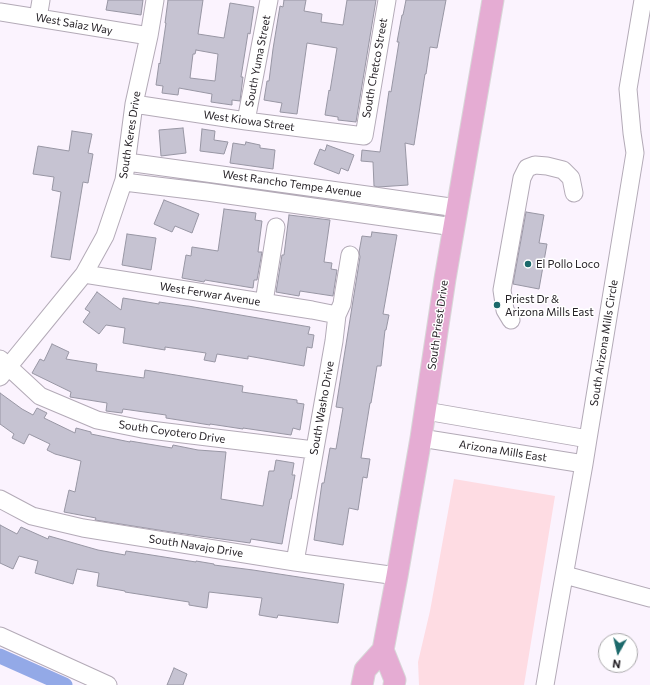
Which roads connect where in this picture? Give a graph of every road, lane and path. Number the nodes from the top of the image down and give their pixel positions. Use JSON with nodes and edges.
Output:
{"nodes":[{"id":1,"x":41,"y":0,"type":"edge"},
{"id":2,"x":155,"y":0,"type":"edge"},
{"id":3,"x":269,"y":0,"type":"edge"},
{"id":4,"x":387,"y":0,"type":"edge"},
{"id":5,"x":493,"y":0,"type":"edge"},
{"id":6,"x":643,"y":0,"type":"edge"},
{"id":7,"x":0,"y":12,"type":"edge"},
{"id":8,"x":38,"y":18,"type":"junction"},
{"id":9,"x":148,"y":36,"type":"junction"},
{"id":10,"x":134,"y":104,"type":"junction"},
{"id":11,"x":246,"y":121,"type":"junction"},
{"id":12,"x":364,"y":136,"type":"joint"},
{"id":13,"x":127,"y":162,"type":"junction"},
{"id":14,"x":209,"y":173,"type":"junction"},
{"id":15,"x":124,"y":182,"type":"junction"},
{"id":16,"x":290,"y":184,"type":"junction"},
{"id":17,"x":207,"y":192,"type":"junction"},
{"id":18,"x":574,"y":193,"type":"dead end"},
{"id":19,"x":374,"y":196,"type":"junction"},
{"id":20,"x":287,"y":203,"type":"junction"},
{"id":21,"x":371,"y":215,"type":"junction"},
{"id":22,"x":455,"y":217,"type":"junction"},
{"id":23,"x":276,"y":227,"type":"dead end"},
{"id":24,"x":350,"y":255,"type":"dead end"},
{"id":25,"x":84,"y":274,"type":"junction"},
{"id":26,"x":264,"y":302,"type":"junction"},
{"id":27,"x":337,"y":315,"type":"junction"},
{"id":28,"x":511,"y":320,"type":"dead end"},
{"id":29,"x":3,"y":368,"type":"edge"},
{"id":30,"x":426,"y":411,"type":"junction"},
{"id":31,"x":422,"y":438,"type":"junction"},
{"id":32,"x":588,"y":440,"type":"junction"},
{"id":33,"x":314,"y":450,"type":"junction"},
{"id":34,"x":584,"y":464,"type":"junction"},
{"id":35,"x":0,"y":499,"type":"edge"},
{"id":36,"x":295,"y":562,"type":"junction"},
{"id":37,"x":565,"y":575,"type":"junction"},
{"id":38,"x":397,"y":576,"type":"junction"},
{"id":39,"x":650,"y":598,"type":"edge"},
{"id":40,"x":0,"y":636,"type":"edge"},
{"id":41,"x":383,"y":650,"type":"junction"},
{"id":42,"x":108,"y":685,"type":"edge"},
{"id":43,"x":362,"y":685,"type":"edge"},
{"id":44,"x":394,"y":685,"type":"edge"},
{"id":45,"x":545,"y":685,"type":"edge"}],
"edges":[{"from":1,"to":8,"type":"street"},
{"from":2,"to":9,"type":"street","name":"South Keres Drive"},
{"from":3,"to":11,"type":"street","name":"South Yuma Street"},
{"from":4,"to":12,"type":"street","name":"South Chetco Street"},
{"from":5,"to":22,"type":"main road","name":"South Priest Drive"},
{"from":6,"to":32,"type":"street","name":"South Arizona Mills Circle"},
{"from":7,"to":8,"type":"street","name":"West Saiaz Way"},
{"from":8,"to":9,"type":"street","name":"West Saiaz Way"},
{"from":9,"to":10,"type":"street","name":"South Keres Drive"},
{"from":10,"to":11,"type":"street","name":"West Kiowa Street"},
{"from":10,"to":13,"type":"street","name":"South Keres Drive"},
{"from":11,"to":12,"type":"street","name":"West Kiowa Street"},
{"from":13,"to":14,"type":"street","name":"West Rancho Tempe Avenue"},
{"from":13,"to":15,"type":"street","name":"South Keres Drive"},
{"from":14,"to":16,"type":"street","name":"West Rancho Tempe Avenue"},
{"from":14,"to":17,"type":"street"},
{"from":15,"to":17,"type":"street","name":"West Rancho Tempe Avenue"},
{"from":15,"to":25,"type":"street","name":"South Keres Drive"},
{"from":16,"to":19,"type":"street","name":"West Rancho Tempe Avenue"},
{"from":16,"to":20,"type":"street"},
{"from":17,"to":20,"type":"street","name":"West Rancho Tempe Avenue"},
{"from":18,"to":28,"type":"street"},
{"from":19,"to":21,"type":"street"},
{"from":19,"to":22,"type":"street","name":"West Rancho Tempe Avenue"},
{"from":20,"to":21,"type":"street","name":"West Rancho Tempe Avenue"},
{"from":21,"to":22,"type":"street","name":"West Rancho Tempe Avenue"},
{"from":22,"to":30,"type":"main road","name":"South Priest Drive"},
{"from":23,"to":26,"type":"street"},
{"from":24,"to":27,"type":"street","name":"South Washo Drive"},
{"from":25,"to":26,"type":"street","name":"West Ferwar Avenue"},
{"from":25,"to":29,"type":"street","name":"South Keres Drive"},
{"from":26,"to":27,"type":"street","name":"West Ferwar Avenue"},
{"from":27,"to":33,"type":"street","name":"South Washo Drive"},
{"from":29,"to":33,"type":"street","name":"South Coyotero Drive"},
{"from":30,"to":31,"type":"main road","name":"South Priest Drive"},
{"from":30,"to":32,"type":"street"},
{"from":31,"to":34,"type":"street","name":"Arizona Mills East"},
{"from":31,"to":38,"type":"main road","name":"South Priest Drive"},
{"from":32,"to":34,"type":"street","name":"South Arizona Mills Circle"},
{"from":33,"to":36,"type":"street","name":"South Washo Drive"},
{"from":34,"to":37,"type":"street","name":"South Arizona Mills Circle"},
{"from":35,"to":36,"type":"street","name":"South Navajo Drive"},
{"from":36,"to":38,"type":"street","name":"South Navajo Drive"},
{"from":37,"to":39,"type":"street"},
{"from":37,"to":45,"type":"street","name":"South Arizona Mills Circle"},
{"from":38,"to":41,"type":"main road","name":"South Priest Drive"},
{"from":40,"to":42,"type":"street"},
{"from":41,"to":43,"type":"main road"},
{"from":41,"to":44,"type":"main road"}]}
